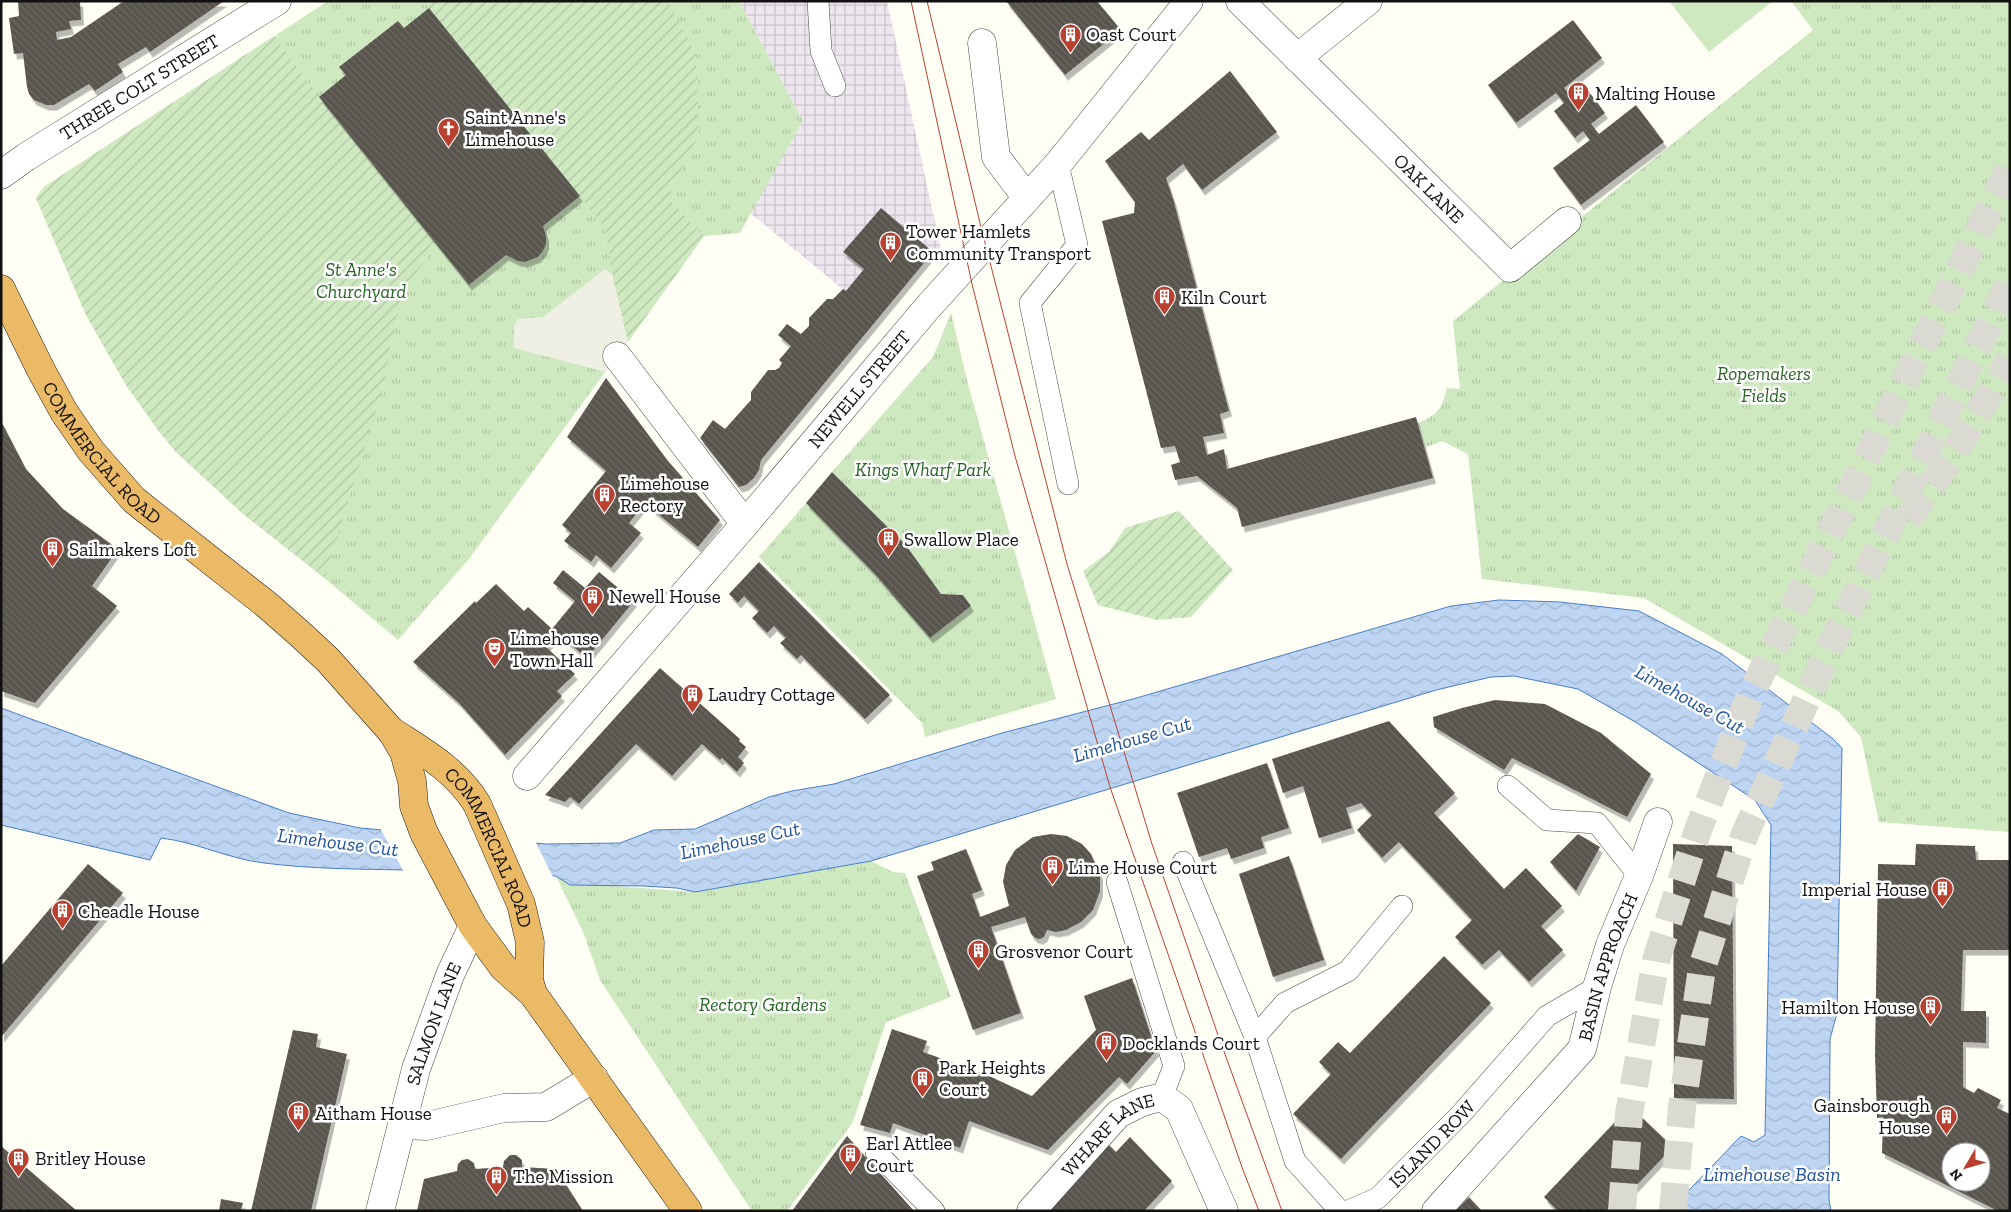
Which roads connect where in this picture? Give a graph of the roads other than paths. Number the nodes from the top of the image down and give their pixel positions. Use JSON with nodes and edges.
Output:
{"nodes":[{"id":1,"x":277,"y":1,"type":"edge"},
{"id":2,"x":818,"y":1,"type":"edge"},
{"id":3,"x":1189,"y":1,"type":"edge"},
{"id":4,"x":1240,"y":1,"type":"edge"},
{"id":5,"x":1368,"y":1,"type":"edge"},
{"id":6,"x":982,"y":43,"type":"dead end"},
{"id":7,"x":1297,"y":58,"type":"junction"},
{"id":8,"x":835,"y":86,"type":"dead end"},
{"id":9,"x":1058,"y":164,"type":"junction"},
{"id":10,"x":1,"y":174,"type":"edge"},
{"id":11,"x":1027,"y":198,"type":"junction"},
{"id":12,"x":1567,"y":221,"type":"dead end"},
{"id":13,"x":1,"y":289,"type":"edge"},
{"id":14,"x":617,"y":356,"type":"dead end"},
{"id":15,"x":1068,"y":484,"type":"dead end"},
{"id":16,"x":745,"y":524,"type":"junction"},
{"id":17,"x":392,"y":732,"type":"junction"},
{"id":18,"x":527,"y":776,"type":"dead end"},
{"id":19,"x":1508,"y":786,"type":"dead end"},
{"id":20,"x":1658,"y":822,"type":"dead end"},
{"id":21,"x":1183,"y":862,"type":"dead end"},
{"id":22,"x":1639,"y":876,"type":"junction"},
{"id":23,"x":1117,"y":882,"type":"dead end"},
{"id":24,"x":1402,"y":906,"type":"dead end"},
{"id":25,"x":468,"y":916,"type":"junction"},
{"id":26,"x":1597,"y":987,"type":"junction"},
{"id":27,"x":533,"y":994,"type":"junction"},
{"id":28,"x":1255,"y":1038,"type":"junction"},
{"id":29,"x":594,"y":1078,"type":"junction"},
{"id":30,"x":1162,"y":1097,"type":"junction"},
{"id":31,"x":402,"y":1125,"type":"junction"},
{"id":32,"x":876,"y":1152,"type":"dead end"},
{"id":33,"x":1213,"y":1204,"type":"edge"},
{"id":34,"x":380,"y":1211,"type":"edge"},
{"id":35,"x":688,"y":1211,"type":"edge"},
{"id":36,"x":934,"y":1211,"type":"edge"},
{"id":37,"x":1031,"y":1211,"type":"edge"},
{"id":38,"x":1340,"y":1211,"type":"edge"},
{"id":39,"x":1348,"y":1211,"type":"edge"},
{"id":40,"x":1436,"y":1211,"type":"edge"}],
"edges":[{"from":1,"to":10,"type":"street","name":"THREE COLT STREET"},
{"from":2,"to":8,"type":"lane"},
{"from":3,"to":9,"type":"street","name":"NEWELL STREET"},
{"from":4,"to":7,"type":"street","name":"OAK LANE"},
{"from":5,"to":7,"type":"street"},
{"from":6,"to":11,"type":"street"},
{"from":7,"to":12,"type":"street","name":"OAK LANE"},
{"from":9,"to":11,"type":"street","name":"NEWELL STREET"},
{"from":9,"to":15,"type":"lane"},
{"from":11,"to":16,"type":"street","name":"NEWELL STREET"},
{"from":13,"to":17,"type":"highway","name":"COMMERCIAL ROAD"},
{"from":14,"to":16,"type":"street"},
{"from":16,"to":18,"type":"street","name":"NEWELL STREET"},
{"from":17,"to":25,"type":"highway","name":"COMMERCIAL ROAD"},
{"from":17,"to":27,"type":"highway","name":"COMMERCIAL ROAD"},
{"from":19,"to":22,"type":"lane"},
{"from":20,"to":22,"type":"street","name":"BASIN APPROACH"},
{"from":21,"to":28,"type":"lane"},
{"from":22,"to":26,"type":"street","name":"BASIN APPROACH"},
{"from":23,"to":30,"type":"lane"},
{"from":24,"to":28,"type":"lane"},
{"from":25,"to":27,"type":"highway","name":"COMMERCIAL ROAD"},
{"from":25,"to":31,"type":"street","name":"SALMON LANE"},
{"from":26,"to":39,"type":"lane","name":"ISLAND ROW"},
{"from":26,"to":40,"type":"street","name":"BASIN APPROACH"},
{"from":27,"to":29,"type":"highway","name":"COMMERCIAL ROAD"},
{"from":28,"to":38,"type":"lane"},
{"from":29,"to":31,"type":"street"},
{"from":29,"to":35,"type":"highway","name":"COMMERCIAL ROAD"},
{"from":30,"to":33,"type":"street","name":"WHARF LANE"},
{"from":30,"to":37,"type":"street","name":"WHARF LANE"},
{"from":31,"to":34,"type":"street","name":"SALMON LANE"},
{"from":32,"to":36,"type":"lane"}]}
